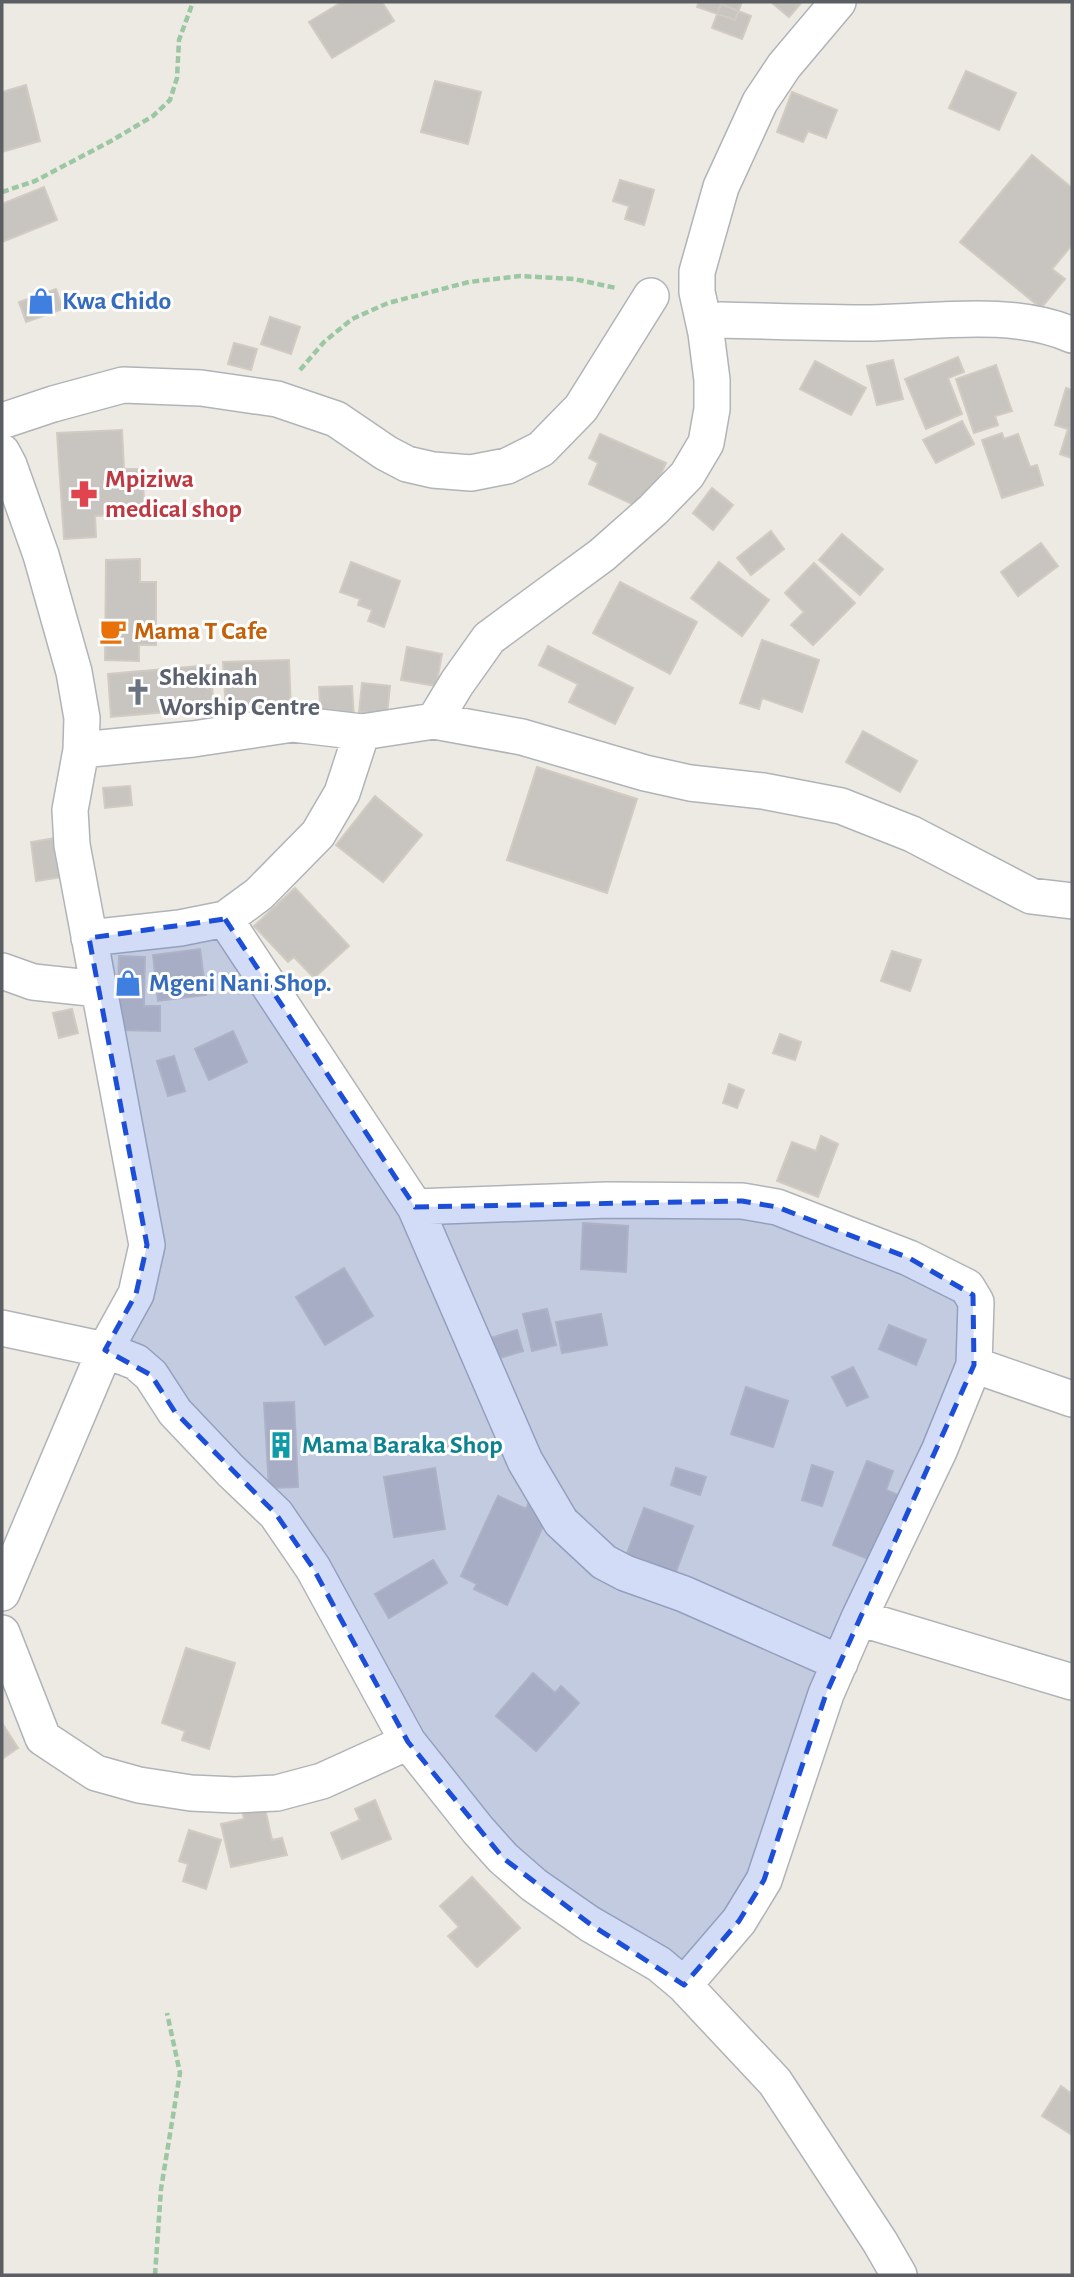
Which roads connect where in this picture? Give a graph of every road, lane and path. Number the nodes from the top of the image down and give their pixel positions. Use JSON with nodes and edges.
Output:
{"nodes":[{"id":1,"x":193,"y":2,"type":"edge"},
{"id":2,"x":838,"y":2,"type":"edge"},
{"id":3,"x":2,"y":192,"type":"edge"},
{"id":4,"x":651,"y":296,"type":"joint"},
{"id":5,"x":706,"y":333,"type":"junction"},
{"id":6,"x":1072,"y":335,"type":"edge"},
{"id":7,"x":277,"y":399,"type":"junction"},
{"id":8,"x":2,"y":421,"type":"edge"},
{"id":9,"x":2,"y":452,"type":"edge"},
{"id":10,"x":434,"y":721,"type":"junction"},
{"id":11,"x":362,"y":732,"type":"junction"},
{"id":12,"x":81,"y":750,"type":"junction"},
{"id":13,"x":1072,"y":901,"type":"edge"},
{"id":14,"x":225,"y":919,"type":"junction"},
{"id":15,"x":89,"y":938,"type":"junction"},
{"id":16,"x":2,"y":971,"type":"edge"},
{"id":17,"x":99,"y":989,"type":"junction"},
{"id":18,"x":415,"y":1207,"type":"junction"},
{"id":19,"x":2,"y":1328,"type":"edge"},
{"id":20,"x":105,"y":1350,"type":"junction"},
{"id":21,"x":974,"y":1365,"type":"junction"},
{"id":22,"x":1072,"y":1399,"type":"edge"},
{"id":23,"x":2,"y":1593,"type":"edge"},
{"id":24,"x":859,"y":1618,"type":"junction"},
{"id":25,"x":2,"y":1633,"type":"edge"},
{"id":26,"x":840,"y":1663,"type":"junction"},
{"id":27,"x":1072,"y":1682,"type":"edge"},
{"id":28,"x":408,"y":1742,"type":"junction"},
{"id":29,"x":684,"y":1985,"type":"junction"},
{"id":30,"x":167,"y":2013,"type":"dead end"},
{"id":31,"x":155,"y":2275,"type":"edge"},
{"id":32,"x":899,"y":2275,"type":"edge"}],
"edges":[{"from":1,"to":3,"type":"path"},
{"from":2,"to":5,"type":"street"},
{"from":4,"to":7,"type":"path"},
{"from":4,"to":7,"type":"street"},
{"from":5,"to":6,"type":"street"},
{"from":5,"to":10,"type":"street"},
{"from":7,"to":8,"type":"street"},
{"from":9,"to":12,"type":"street"},
{"from":10,"to":11,"type":"street"},
{"from":10,"to":13,"type":"street"},
{"from":11,"to":12,"type":"street"},
{"from":11,"to":14,"type":"street"},
{"from":12,"to":15,"type":"street"},
{"from":14,"to":15,"type":"street"},
{"from":14,"to":18,"type":"street"},
{"from":15,"to":17,"type":"street"},
{"from":16,"to":17,"type":"street"},
{"from":17,"to":20,"type":"street"},
{"from":18,"to":21,"type":"street"},
{"from":18,"to":26,"type":"street"},
{"from":19,"to":20,"type":"street"},
{"from":20,"to":23,"type":"street"},
{"from":20,"to":28,"type":"street"},
{"from":21,"to":22,"type":"street"},
{"from":21,"to":24,"type":"street"},
{"from":24,"to":26,"type":"street"},
{"from":24,"to":27,"type":"street"},
{"from":25,"to":28,"type":"street"},
{"from":26,"to":29,"type":"street"},
{"from":28,"to":29,"type":"street"},
{"from":29,"to":32,"type":"street"},
{"from":30,"to":31,"type":"path"}]}
